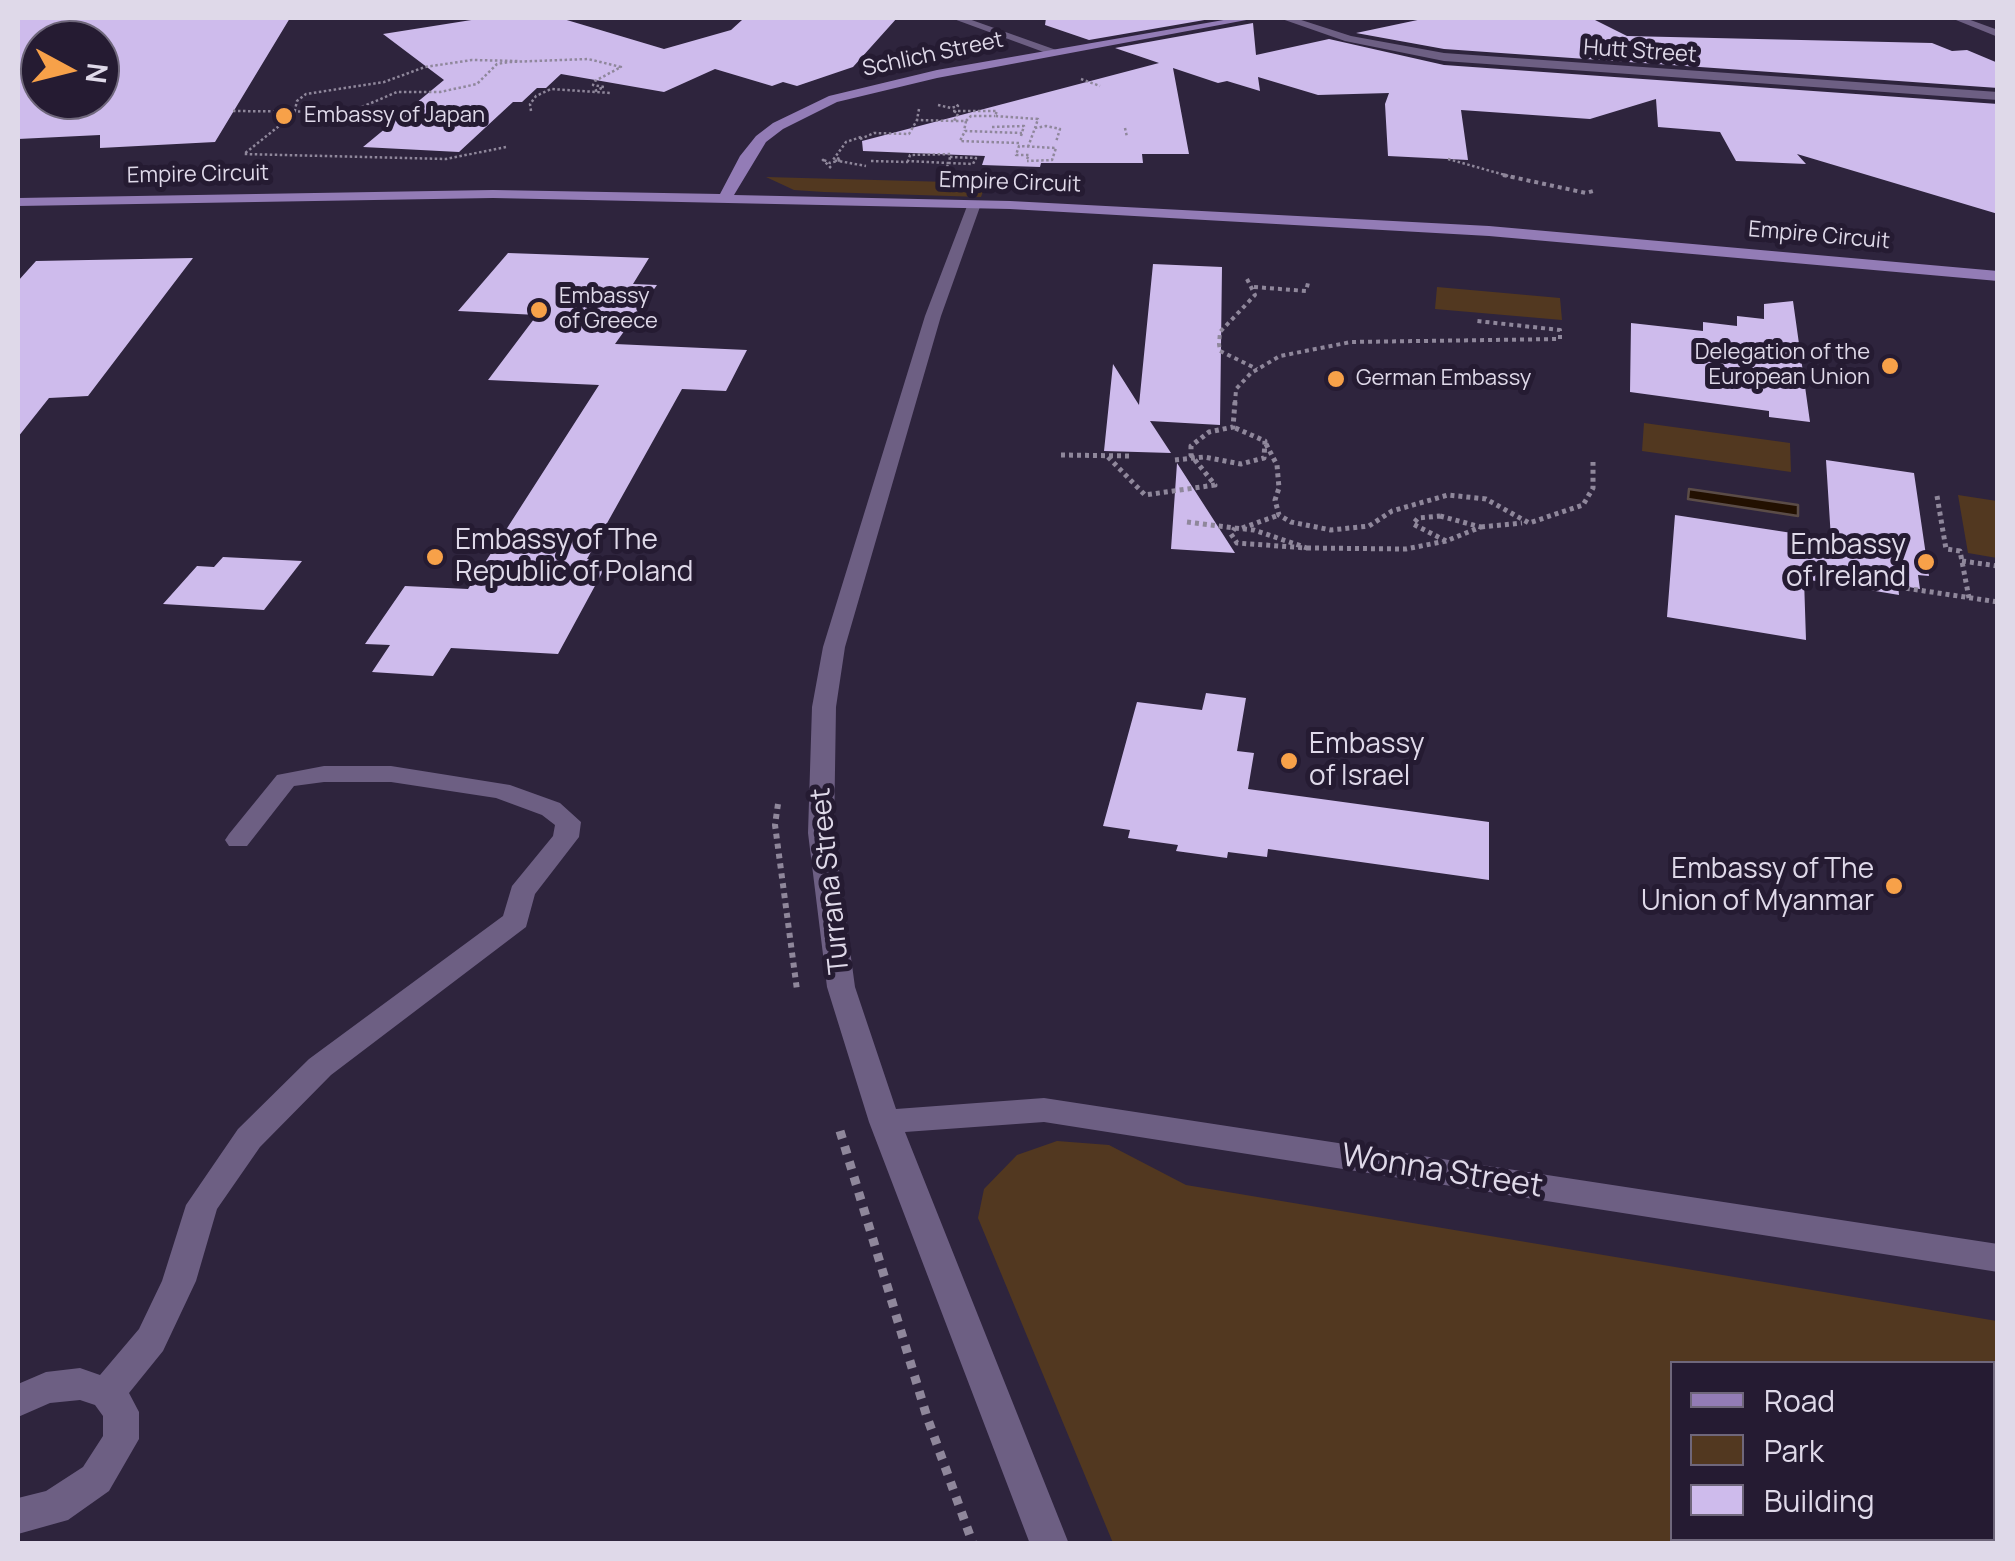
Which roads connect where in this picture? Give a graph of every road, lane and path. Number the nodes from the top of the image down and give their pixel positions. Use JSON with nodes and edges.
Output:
{"nodes":[{"id":1,"x":956,"y":18,"type":"edge"},
{"id":2,"x":1250,"y":18,"type":"edge"},
{"id":3,"x":1285,"y":18,"type":"edge"},
{"id":4,"x":1956,"y":18,"type":"edge"},
{"id":5,"x":1998,"y":34,"type":"edge"},
{"id":6,"x":1053,"y":51,"type":"junction"},
{"id":7,"x":518,"y":61,"type":"junction"},
{"id":8,"x":1086,"y":81,"type":"dead end"},
{"id":9,"x":1100,"y":86,"type":"dead end"},
{"id":10,"x":595,"y":91,"type":"junction"},
{"id":11,"x":611,"y":93,"type":"dead end"},
{"id":12,"x":1998,"y":96,"type":"edge"},
{"id":13,"x":983,"y":103,"type":"dead end"},
{"id":14,"x":955,"y":109,"type":"junction"},
{"id":15,"x":980,"y":110,"type":"junction"},
{"id":16,"x":234,"y":111,"type":"dead end"},
{"id":17,"x":531,"y":112,"type":"dead end"},
{"id":18,"x":294,"y":114,"type":"junction"},
{"id":19,"x":995,"y":116,"type":"junction"},
{"id":20,"x":917,"y":120,"type":"dead end"},
{"id":21,"x":954,"y":121,"type":"junction"},
{"id":22,"x":966,"y":121,"type":"junction"},
{"id":23,"x":992,"y":127,"type":"dead end"},
{"id":24,"x":1035,"y":128,"type":"junction"},
{"id":25,"x":1125,"y":128,"type":"dead end"},
{"id":26,"x":1022,"y":133,"type":"junction"},
{"id":27,"x":960,"y":134,"type":"junction"},
{"id":28,"x":1127,"y":138,"type":"dead end"},
{"id":29,"x":1056,"y":142,"type":"dead end"},
{"id":30,"x":1019,"y":145,"type":"junction"},
{"id":31,"x":1028,"y":147,"type":"junction"},
{"id":32,"x":506,"y":148,"type":"dead end"},
{"id":33,"x":902,"y":156,"type":"dead end"},
{"id":34,"x":909,"y":158,"type":"junction"},
{"id":35,"x":1448,"y":159,"type":"dead end"},
{"id":36,"x":949,"y":160,"type":"dead end"},
{"id":37,"x":1593,"y":190,"type":"dead end"},
{"id":38,"x":726,"y":197,"type":"junction"},
{"id":39,"x":18,"y":202,"type":"edge"},
{"id":40,"x":974,"y":204,"type":"junction"},
{"id":41,"x":1998,"y":276,"type":"edge"},
{"id":42,"x":1247,"y":279,"type":"dead end"},
{"id":43,"x":1308,"y":283,"type":"dead end"},
{"id":44,"x":1253,"y":287,"type":"junction"},
{"id":45,"x":1478,"y":321,"type":"dead end"},
{"id":46,"x":1257,"y":369,"type":"junction"},
{"id":47,"x":1233,"y":428,"type":"junction"},
{"id":48,"x":1266,"y":444,"type":"junction"},
{"id":49,"x":1061,"y":455,"type":"dead end"},
{"id":50,"x":1130,"y":456,"type":"dead end"},
{"id":51,"x":1108,"y":457,"type":"junction"},
{"id":52,"x":1193,"y":458,"type":"junction"},
{"id":53,"x":1174,"y":460,"type":"dead end"},
{"id":54,"x":1593,"y":462,"type":"dead end"},
{"id":55,"x":1936,"y":496,"type":"dead end"},
{"id":56,"x":1279,"y":515,"type":"junction"},
{"id":57,"x":1187,"y":522,"type":"dead end"},
{"id":58,"x":1528,"y":523,"type":"junction"},
{"id":59,"x":1238,"y":528,"type":"junction"},
{"id":60,"x":1480,"y":528,"type":"junction"},
{"id":61,"x":1446,"y":541,"type":"junction"},
{"id":62,"x":1307,"y":548,"type":"junction"},
{"id":63,"x":1962,"y":561,"type":"junction"},
{"id":64,"x":1998,"y":566,"type":"edge"},
{"id":65,"x":1898,"y":587,"type":"dead end"},
{"id":66,"x":1969,"y":598,"type":"junction"},
{"id":67,"x":1998,"y":602,"type":"edge"},
{"id":68,"x":780,"y":789,"type":"dead end"},
{"id":69,"x":238,"y":840,"type":"dead end"},
{"id":70,"x":800,"y":1002,"type":"dead end"},
{"id":71,"x":835,"y":1115,"type":"dead end"},
{"id":72,"x":886,"y":1122,"type":"junction"},
{"id":73,"x":1998,"y":1258,"type":"edge"},
{"id":74,"x":107,"y":1392,"type":"junction"},
{"id":75,"x":18,"y":1401,"type":"edge"},
{"id":76,"x":18,"y":1516,"type":"edge"},
{"id":77,"x":973,"y":1544,"type":"edge"},
{"id":78,"x":1050,"y":1544,"type":"edge"}],
"edges":[{"from":1,"to":6,"type":"street"},
{"from":2,"to":6,"type":"street","name":"Schlich Street"},
{"from":3,"to":12,"type":"street","name":"Hutt Street"},
{"from":4,"to":5,"type":"street"},
{"from":6,"to":38,"type":"street","name":"Schlich Street"},
{"from":7,"to":10,"type":"path"},
{"from":7,"to":18,"type":"path"},
{"from":7,"to":18,"type":"path"},
{"from":8,"to":9,"type":"path"},
{"from":10,"to":11,"type":"path"},
{"from":10,"to":17,"type":"path"},
{"from":13,"to":15,"type":"path"},
{"from":14,"to":15,"type":"path"},
{"from":14,"to":21,"type":"path"},
{"from":14,"to":21,"type":"path"},
{"from":15,"to":19,"type":"path"},
{"from":16,"to":18,"type":"path"},
{"from":18,"to":32,"type":"path"},
{"from":19,"to":22,"type":"path"},
{"from":19,"to":24,"type":"path"},
{"from":20,"to":34,"type":"path"},
{"from":21,"to":22,"type":"path"},
{"from":22,"to":27,"type":"path"},
{"from":23,"to":26,"type":"path"},
{"from":24,"to":29,"type":"path"},
{"from":24,"to":31,"type":"path"},
{"from":25,"to":28,"type":"path"},
{"from":26,"to":27,"type":"path"},
{"from":26,"to":30,"type":"path"},
{"from":27,"to":30,"type":"path"},
{"from":30,"to":31,"type":"path"},
{"from":30,"to":31,"type":"path"},
{"from":33,"to":34,"type":"path"},
{"from":34,"to":36,"type":"path"},
{"from":35,"to":37,"type":"path"},
{"from":38,"to":39,"type":"street","name":"Empire Circuit"},
{"from":38,"to":40,"type":"street","name":"Empire Circuit"},
{"from":40,"to":41,"type":"street","name":"Empire Circuit"},
{"from":40,"to":72,"type":"street","name":"Turrana Street"},
{"from":42,"to":44,"type":"path"},
{"from":43,"to":44,"type":"path"},
{"from":44,"to":46,"type":"path"},
{"from":45,"to":46,"type":"path"},
{"from":46,"to":47,"type":"path"},
{"from":47,"to":48,"type":"path"},
{"from":47,"to":52,"type":"path"},
{"from":48,"to":52,"type":"path"},
{"from":48,"to":56,"type":"path"},
{"from":49,"to":51,"type":"path"},
{"from":50,"to":51,"type":"path"},
{"from":51,"to":52,"type":"path"},
{"from":52,"to":53,"type":"path"},
{"from":54,"to":58,"type":"path"},
{"from":55,"to":63,"type":"path"},
{"from":56,"to":58,"type":"path"},
{"from":56,"to":59,"type":"path"},
{"from":57,"to":59,"type":"path"},
{"from":58,"to":60,"type":"path"},
{"from":59,"to":62,"type":"path"},
{"from":59,"to":62,"type":"path"},
{"from":60,"to":61,"type":"path"},
{"from":60,"to":61,"type":"path"},
{"from":61,"to":62,"type":"path"},
{"from":63,"to":64,"type":"path"},
{"from":63,"to":66,"type":"path"},
{"from":65,"to":66,"type":"path"},
{"from":66,"to":67,"type":"path"},
{"from":68,"to":70,"type":"path"},
{"from":69,"to":74,"type":"street"},
{"from":71,"to":77,"type":"path"},
{"from":72,"to":73,"type":"street","name":"Wonna Street"},
{"from":72,"to":78,"type":"street","name":"Turrana Street"},
{"from":74,"to":75,"type":"street"},
{"from":74,"to":76,"type":"street"}]}
